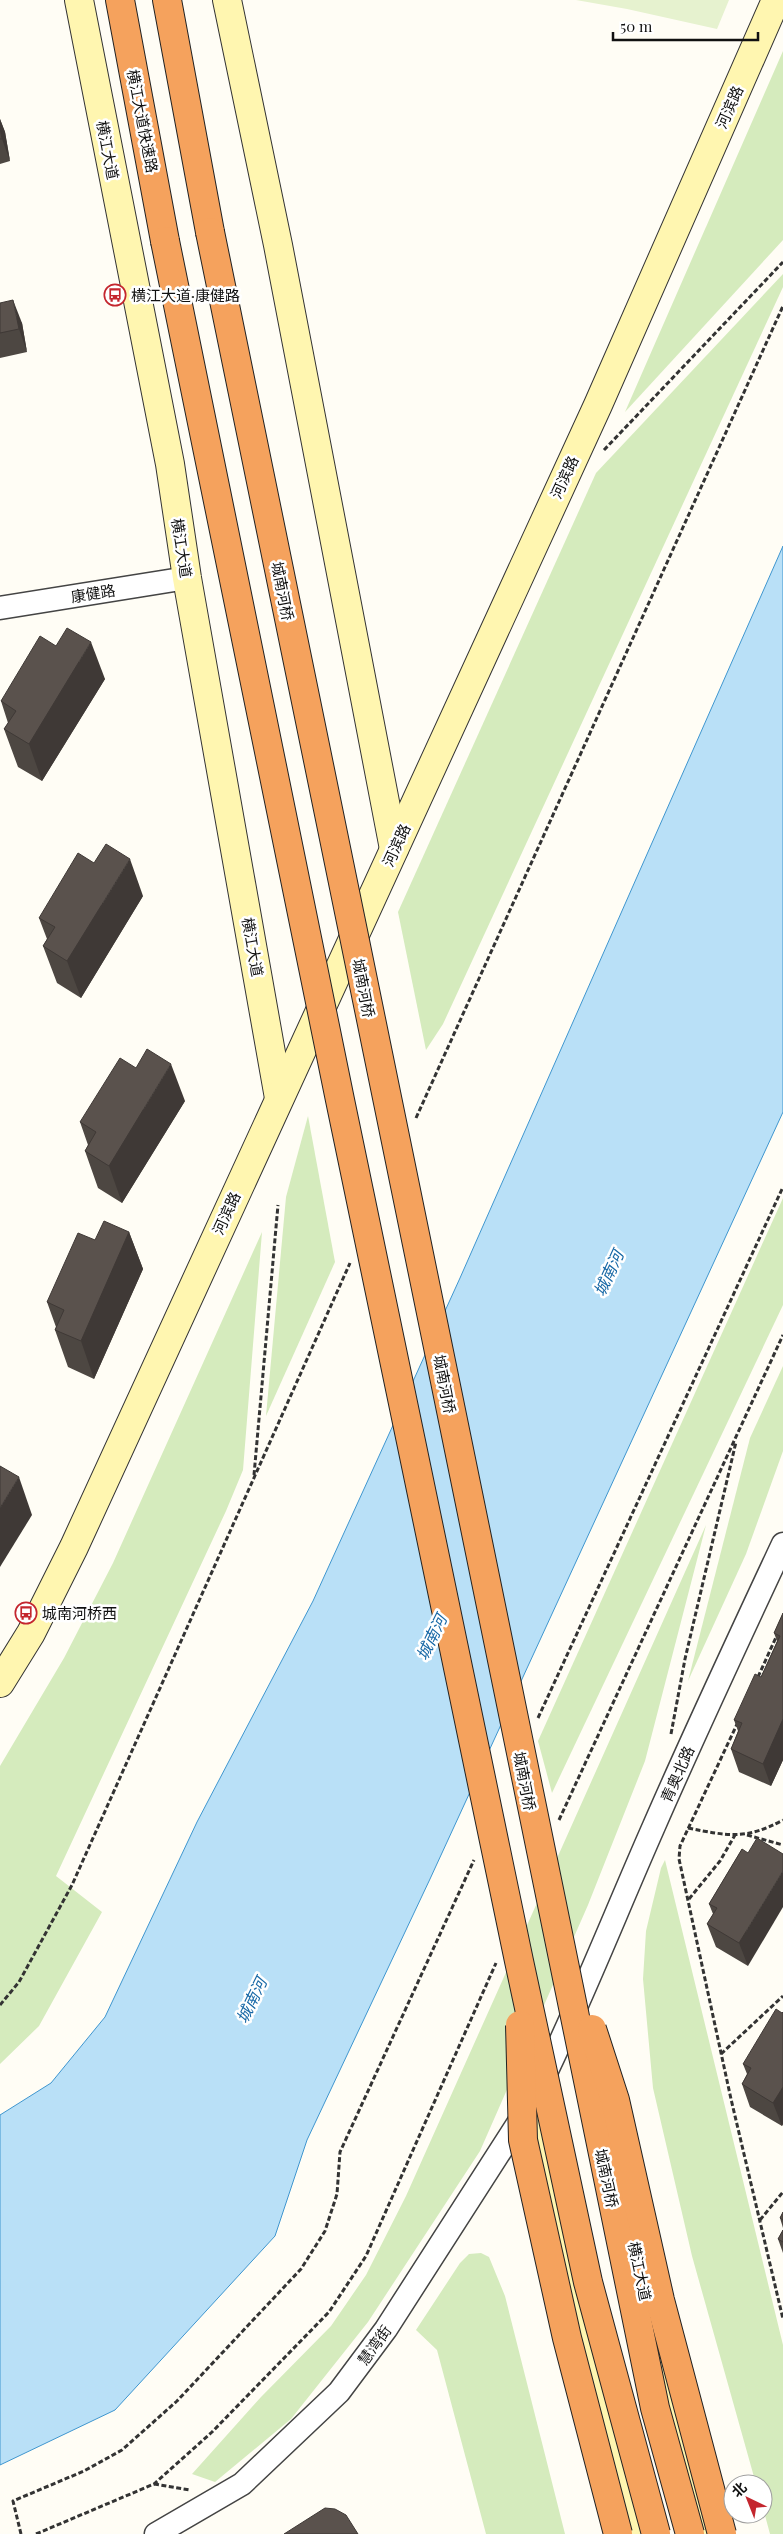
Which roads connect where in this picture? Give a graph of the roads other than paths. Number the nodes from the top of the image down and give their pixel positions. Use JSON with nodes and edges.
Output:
{"nodes":[{"id":1,"x":79,"y":0,"type":"edge"},
{"id":2,"x":120,"y":0,"type":"edge"},
{"id":3,"x":167,"y":0,"type":"edge"},
{"id":4,"x":227,"y":0,"type":"edge"},
{"id":5,"x":776,"y":0,"type":"edge"},
{"id":6,"x":187,"y":578,"type":"junction"},
{"id":7,"x":0,"y":608,"type":"edge"},
{"id":8,"x":394,"y":849,"type":"junction"},
{"id":9,"x":279,"y":1098,"type":"junction"},
{"id":10,"x":783,"y":1544,"type":"edge"},
{"id":11,"x":0,"y":1683,"type":"edge"},
{"id":12,"x":549,"y":1899,"type":"junction"},
{"id":13,"x":508,"y":1960,"type":"junction"},
{"id":14,"x":578,"y":2007,"type":"junction"},
{"id":15,"x":532,"y":2102,"type":"junction"},
{"id":16,"x":156,"y":2534,"type":"edge"},
{"id":17,"x":618,"y":2534,"type":"edge"},
{"id":18,"x":637,"y":2534,"type":"edge"},
{"id":19,"x":656,"y":2534,"type":"edge"},
{"id":20,"x":690,"y":2534,"type":"edge"},
{"id":21,"x":707,"y":2534,"type":"edge"},
{"id":22,"x":722,"y":2534,"type":"edge"}],
"edges":[{"from":1,"to":6,"type":"street","name":"横江大道"},
{"from":2,"to":13,"type":"highway","name":"横江大道快速路","bridge":true},
{"from":3,"to":12,"type":"highway","name":"城南河桥","bridge":true},
{"from":4,"to":8,"type":"street"},
{"from":5,"to":8,"type":"street","name":"河滨路"},
{"from":6,"to":7,"type":"street","name":"康健路"},
{"from":6,"to":9,"type":"street","name":"横江大道"},
{"from":8,"to":9,"type":"street","name":"河滨路"},
{"from":9,"to":11,"type":"street","name":"河滨路"},
{"from":10,"to":14,"type":"street","name":"青奥北路"},
{"from":12,"to":20,"type":"highway","name":"城南河桥","bridge":true},
{"from":12,"to":22,"type":"highway","bridge":true},
{"from":13,"to":17,"type":"highway","bridge":true},
{"from":13,"to":19,"type":"highway","bridge":true},
{"from":14,"to":15,"type":"street","name":"青奥北路"},
{"from":14,"to":21,"type":"street","name":"横江大道"},
{"from":15,"to":16,"type":"street","name":"慧湾街"},
{"from":15,"to":18,"type":"street"}]}
